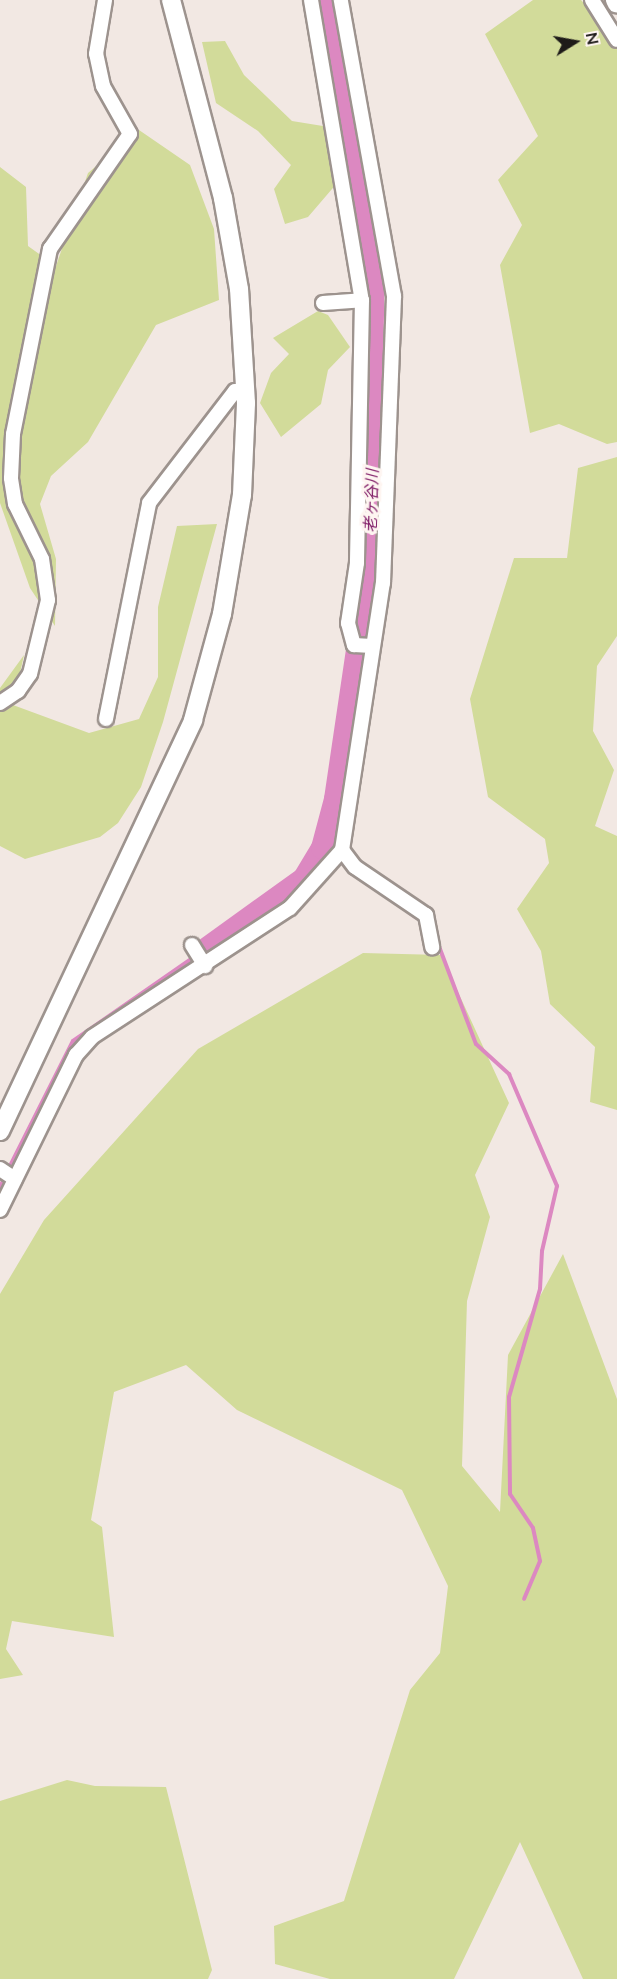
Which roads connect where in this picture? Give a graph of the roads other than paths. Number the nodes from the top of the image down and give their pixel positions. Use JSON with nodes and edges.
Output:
{"nodes":[{"id":1,"x":105,"y":0,"type":"edge"},
{"id":2,"x":171,"y":0,"type":"edge"},
{"id":3,"x":311,"y":0,"type":"edge"},
{"id":4,"x":341,"y":0,"type":"edge"},
{"id":5,"x":592,"y":0,"type":"edge"},
{"id":6,"x":615,"y":0,"type":"edge"},
{"id":7,"x":617,"y":4,"type":"edge"},
{"id":8,"x":617,"y":40,"type":"edge"},
{"id":9,"x":362,"y":300,"type":"junction"},
{"id":10,"x":323,"y":303,"type":"dead end"},
{"id":11,"x":246,"y":391,"type":"junction"},
{"id":12,"x":372,"y":646,"type":"junction"},
{"id":13,"x":0,"y":703,"type":"edge"},
{"id":14,"x":106,"y":719,"type":"dead end"},
{"id":15,"x":339,"y":856,"type":"junction"},
{"id":16,"x":192,"y":945,"type":"dead end"},
{"id":17,"x":432,"y":947,"type":"dead end"},
{"id":18,"x":205,"y":966,"type":"junction"},
{"id":19,"x":0,"y":1131,"type":"edge"},
{"id":20,"x":9,"y":1175,"type":"edge"},
{"id":21,"x":0,"y":1210,"type":"edge"}],
"edges":[{"from":1,"to":13,"type":"street"},
{"from":2,"to":11,"type":"street"},
{"from":3,"to":9,"type":"street"},
{"from":4,"to":12,"type":"street"},
{"from":5,"to":8,"type":"street"},
{"from":6,"to":7,"type":"street"},
{"from":9,"to":10,"type":"street"},
{"from":9,"to":12,"type":"street"},
{"from":11,"to":14,"type":"street"},
{"from":11,"to":19,"type":"street"},
{"from":12,"to":15,"type":"street"},
{"from":15,"to":17,"type":"street"},
{"from":15,"to":18,"type":"street"},
{"from":16,"to":18,"type":"street"},
{"from":18,"to":20,"type":"street"},
{"from":20,"to":21,"type":"street"}]}
